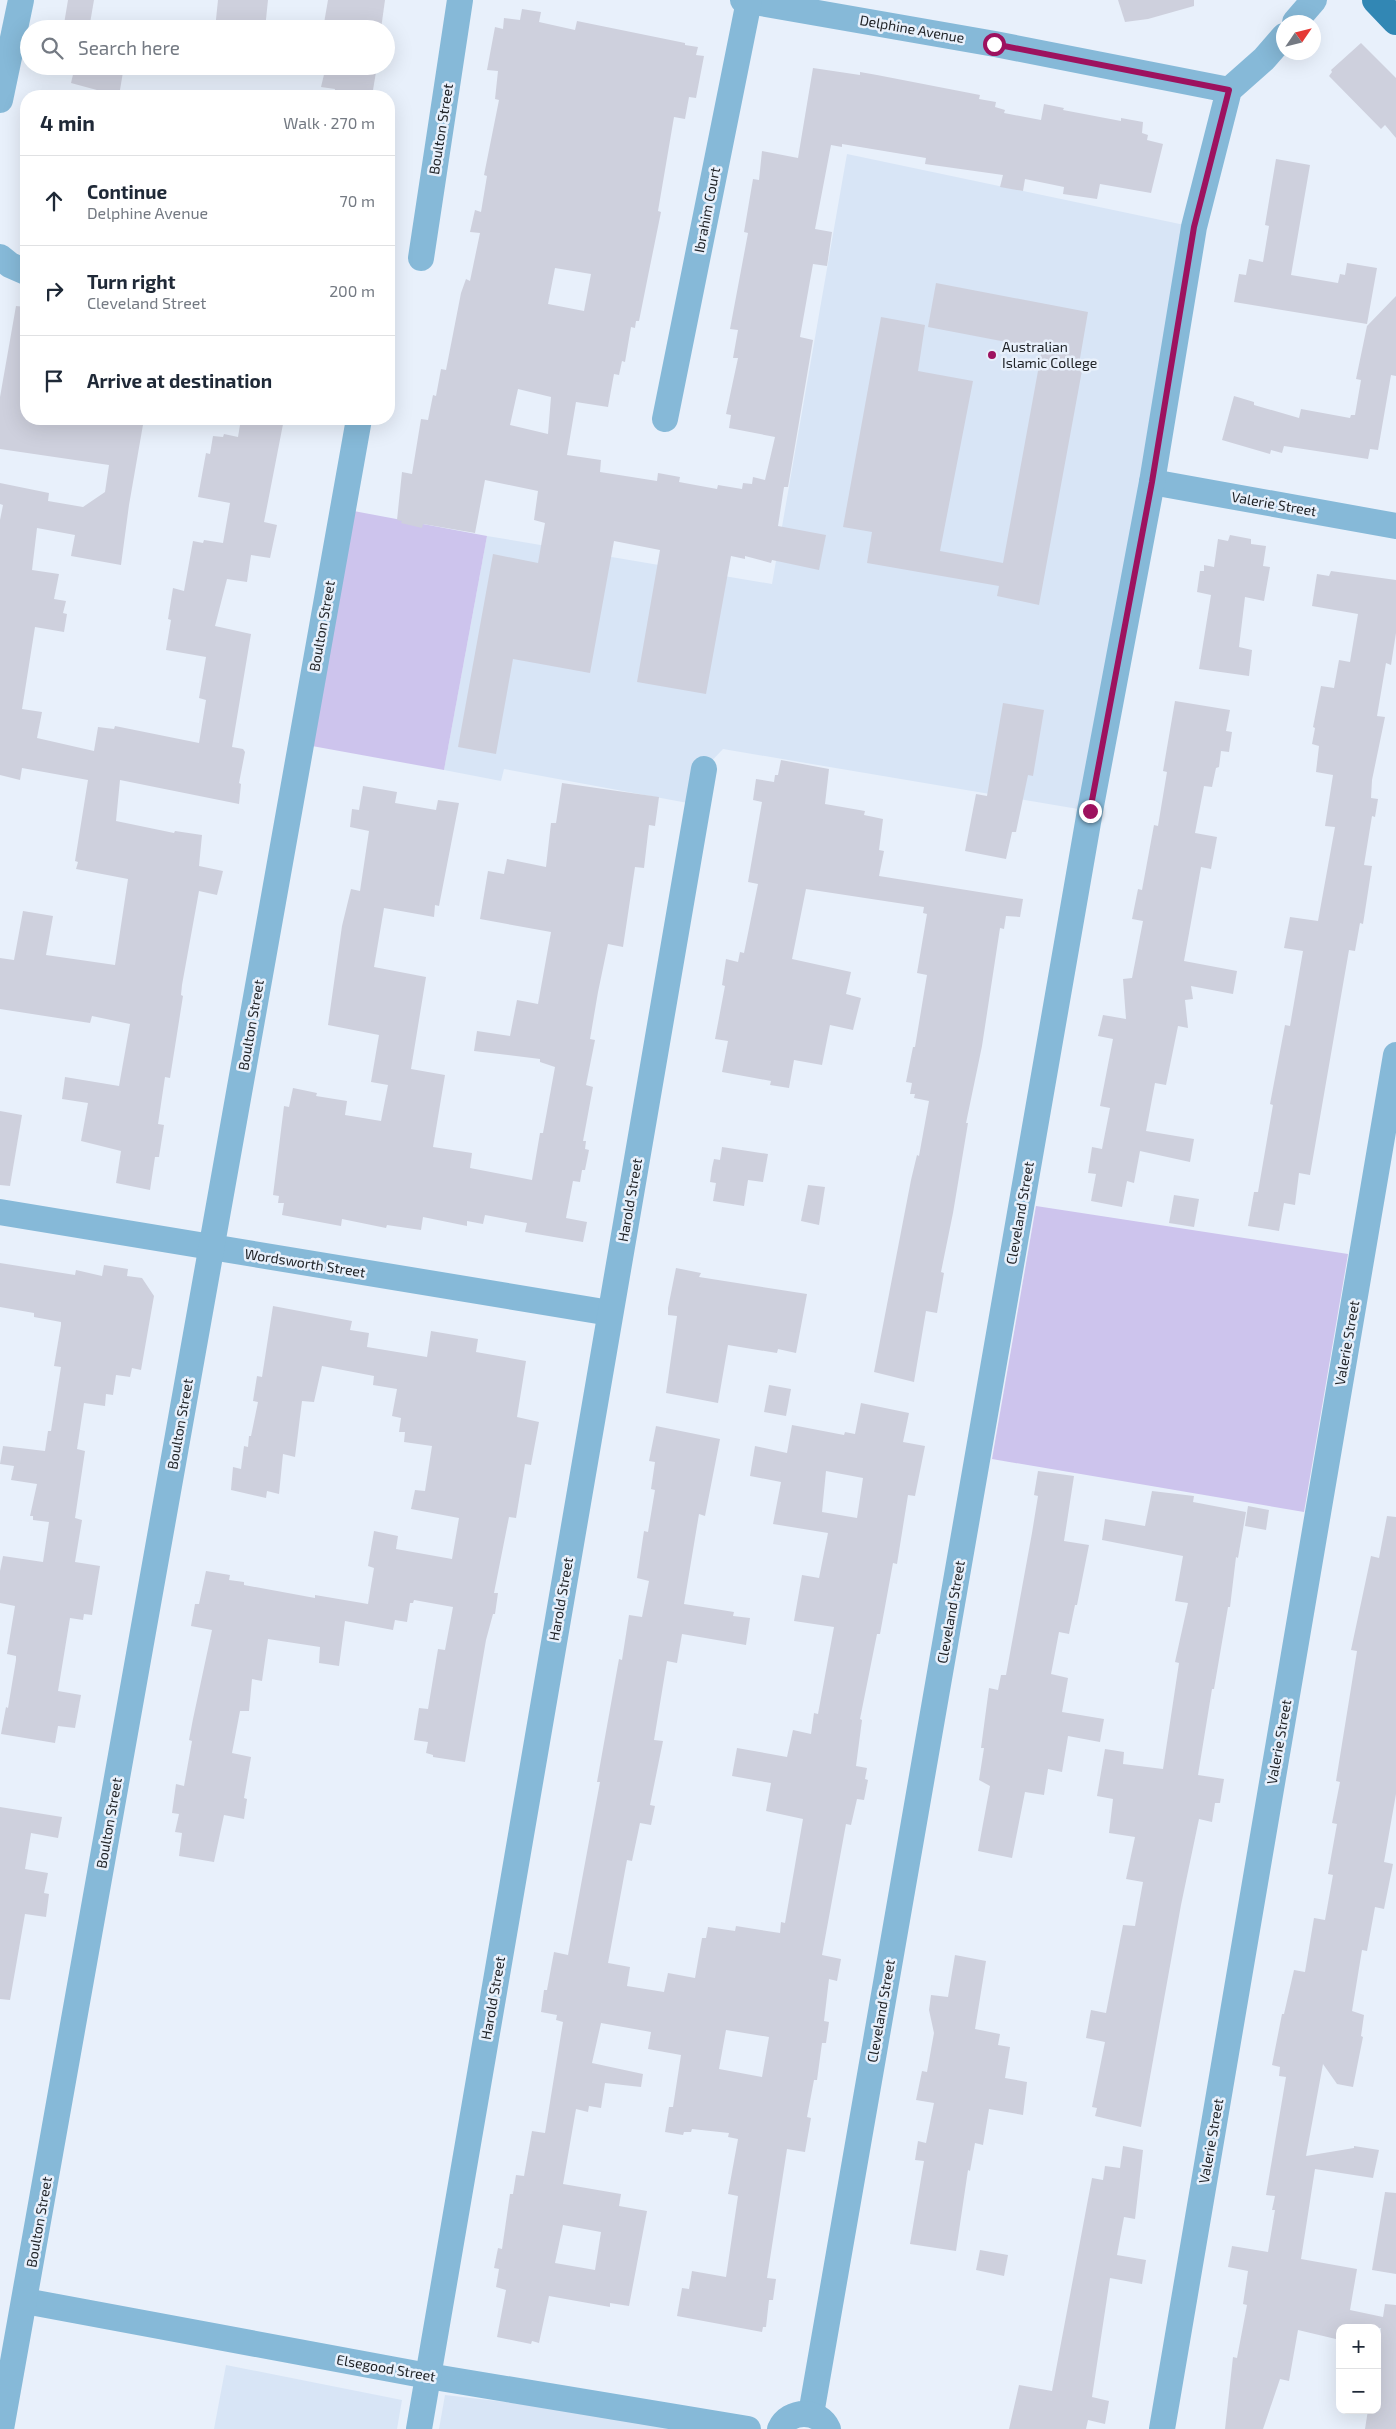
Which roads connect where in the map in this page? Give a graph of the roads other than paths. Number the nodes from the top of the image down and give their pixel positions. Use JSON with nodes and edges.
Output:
{"nodes":[{"id":1,"x":21,"y":0,"type":"edge"},
{"id":2,"x":460,"y":0,"type":"edge"},
{"id":3,"x":1314,"y":0,"type":"edge"},
{"id":4,"x":1376,"y":0,"type":"edge"},
{"id":5,"x":746,"y":1,"type":"edge"},
{"id":6,"x":1301,"y":15,"type":"edge"},
{"id":7,"x":1396,"y":21,"type":"edge"},
{"id":8,"x":1276,"y":45,"type":"edge"},
{"id":9,"x":1229,"y":90,"type":"junction"},
{"id":10,"x":0,"y":100,"type":"edge"},
{"id":11,"x":421,"y":258,"type":"dead end"},
{"id":12,"x":665,"y":419,"type":"dead end"},
{"id":13,"x":358,"y":425,"type":"edge"},
{"id":14,"x":1152,"y":482,"type":"junction"},
{"id":15,"x":1396,"y":526,"type":"edge"},
{"id":16,"x":704,"y":769,"type":"dead end"},
{"id":17,"x":1396,"y":1055,"type":"edge"},
{"id":18,"x":0,"y":1212,"type":"edge"},
{"id":19,"x":211,"y":1248,"type":"junction"},
{"id":20,"x":610,"y":1313,"type":"junction"},
{"id":21,"x":25,"y":2301,"type":"junction"},
{"id":22,"x":428,"y":2376,"type":"junction"},
{"id":23,"x":819,"y":2422,"type":"edge"},
{"id":24,"x":1,"y":2429,"type":"edge"},
{"id":25,"x":419,"y":2429,"type":"edge"},
{"id":26,"x":748,"y":2429,"type":"edge"},
{"id":27,"x":780,"y":2429,"type":"edge"},
{"id":28,"x":1162,"y":2429,"type":"edge"}],
"edges":[{"from":1,"to":10,"type":"street"},
{"from":2,"to":11,"type":"street","name":"Boulton Street"},
{"from":3,"to":6,"type":"street"},
{"from":4,"to":7,"type":"main road"},
{"from":5,"to":9,"type":"street","name":"Delphine Avenue"},
{"from":5,"to":12,"type":"street","name":"Ibrahim Court"},
{"from":8,"to":9,"type":"street"},
{"from":9,"to":14,"type":"street","name":"Cleveland Street"},
{"from":13,"to":19,"type":"street","name":"Boulton Street"},
{"from":14,"to":15,"type":"street","name":"Valerie Street"},
{"from":14,"to":23,"type":"street","name":"Cleveland Street"},
{"from":16,"to":20,"type":"street","name":"Harold Street"},
{"from":17,"to":28,"type":"street","name":"Valerie Street"},
{"from":18,"to":19,"type":"street","name":"Wordsworth Street"},
{"from":19,"to":20,"type":"street","name":"Wordsworth Street"},
{"from":19,"to":21,"type":"street","name":"Boulton Street"},
{"from":20,"to":22,"type":"street","name":"Harold Street"},
{"from":21,"to":22,"type":"street","name":"Elsegood Street"},
{"from":21,"to":24,"type":"street","name":"Boulton Street"},
{"from":22,"to":25,"type":"street","name":"Harold Street"},
{"from":22,"to":26,"type":"street","name":"Elsegood Street"},
{"from":23,"to":27,"type":"street"}]}
